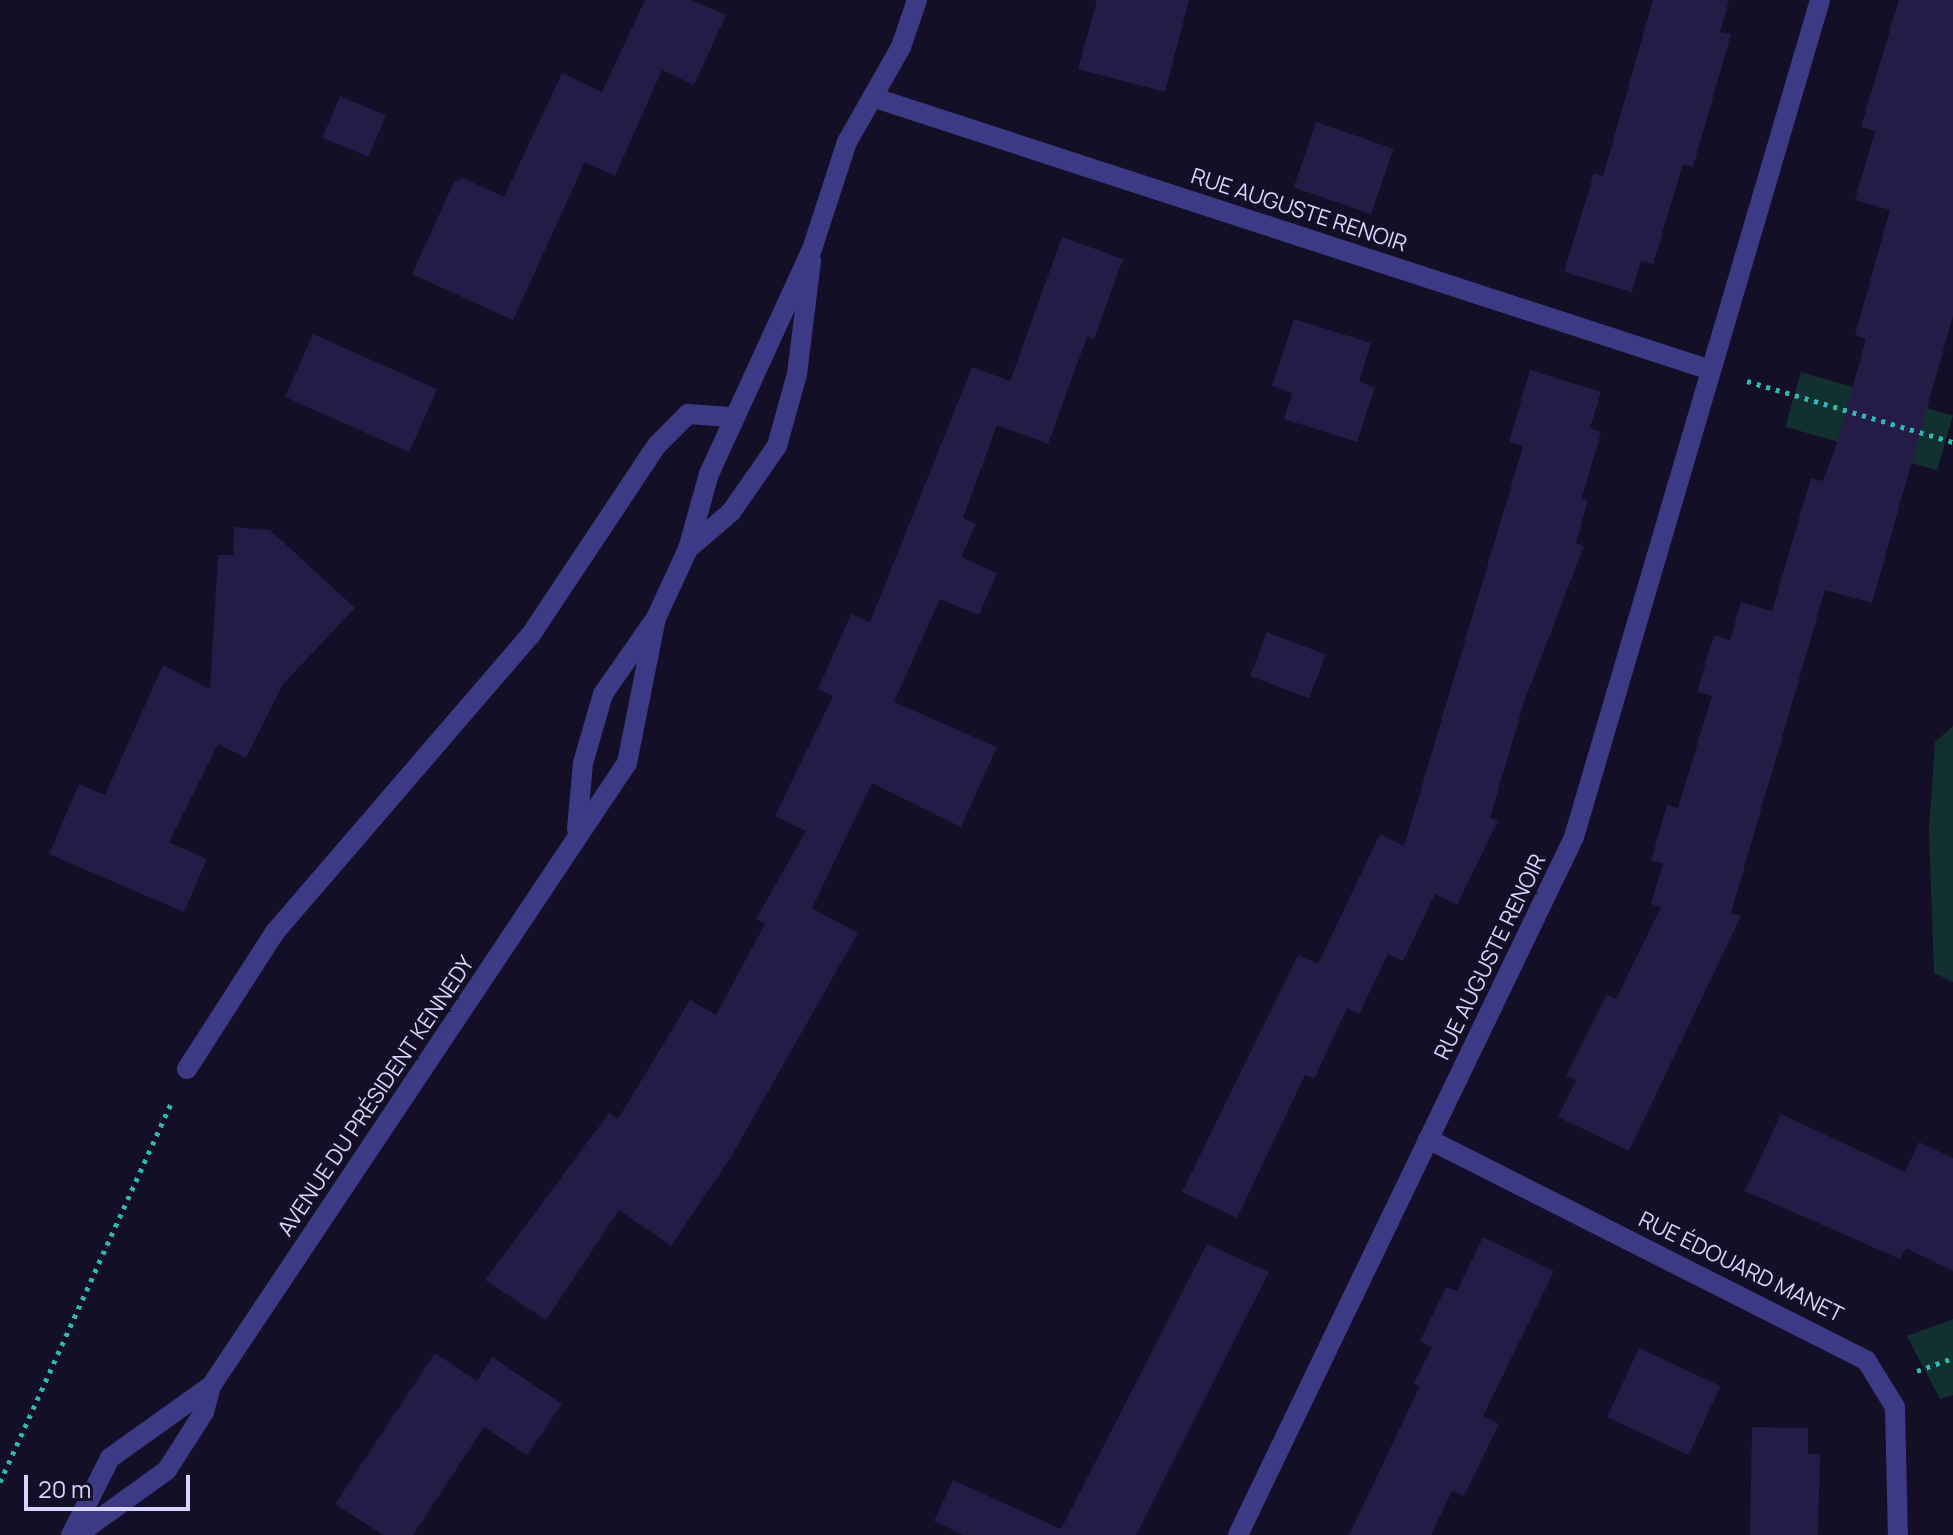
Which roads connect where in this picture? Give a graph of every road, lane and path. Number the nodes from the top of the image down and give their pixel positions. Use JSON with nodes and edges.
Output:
{"nodes":[{"id":1,"x":917,"y":0,"type":"edge"},
{"id":2,"x":1820,"y":0,"type":"edge"},
{"id":3,"x":872,"y":97,"type":"junction"},
{"id":4,"x":812,"y":249,"type":"junction"},
{"id":5,"x":1710,"y":370,"type":"junction"},
{"id":6,"x":731,"y":417,"type":"junction"},
{"id":7,"x":1953,"y":442,"type":"edge"},
{"id":8,"x":688,"y":549,"type":"junction"},
{"id":9,"x":656,"y":618,"type":"junction"},
{"id":10,"x":577,"y":829,"type":"junction"},
{"id":11,"x":187,"y":1069,"type":"joint"},
{"id":12,"x":1428,"y":1139,"type":"junction"},
{"id":13,"x":211,"y":1386,"type":"junction"},
{"id":14,"x":0,"y":1482,"type":"edge"},
{"id":15,"x":74,"y":1535,"type":"edge"},
{"id":16,"x":1238,"y":1535,"type":"edge"},
{"id":17,"x":1898,"y":1535,"type":"edge"}],
"edges":[{"from":1,"to":3,"type":"street","name":"AVENUE DU PRÉSIDENT KENNEDY"},
{"from":2,"to":5,"type":"street","name":"RUE AUGUSTE RENOIR"},
{"from":3,"to":4,"type":"street","name":"AVENUE DU PRÉSIDENT KENNEDY"},
{"from":3,"to":5,"type":"street","name":"RUE AUGUSTE RENOIR"},
{"from":4,"to":6,"type":"street","name":"AVENUE DU PRÉSIDENT KENNEDY"},
{"from":4,"to":8,"type":"street","name":"AVENUE DU PRÉSIDENT KENNEDY"},
{"from":5,"to":7,"type":"path"},
{"from":5,"to":12,"type":"street","name":"RUE AUGUSTE RENOIR"},
{"from":6,"to":8,"type":"street","name":"AVENUE DU PRÉSIDENT KENNEDY"},
{"from":6,"to":11,"type":"street"},
{"from":8,"to":9,"type":"street","name":"AVENUE DU PRÉSIDENT KENNEDY"},
{"from":9,"to":10,"type":"street","name":"AVENUE DU PRÉSIDENT KENNEDY"},
{"from":9,"to":10,"type":"street","name":"AVENUE DU PRÉSIDENT KENNEDY"},
{"from":10,"to":13,"type":"street","name":"AVENUE DU PRÉSIDENT KENNEDY"},
{"from":11,"to":14,"type":"path"},
{"from":12,"to":16,"type":"street","name":"RUE AUGUSTE RENOIR"},
{"from":12,"to":17,"type":"street","name":"RUE ÉDOUARD MANET"},
{"from":13,"to":15,"type":"street","name":"AVENUE DU PRÉSIDENT KENNEDY"},
{"from":13,"to":15,"type":"street","name":"AVENUE DU PRÉSIDENT KENNEDY"}]}
